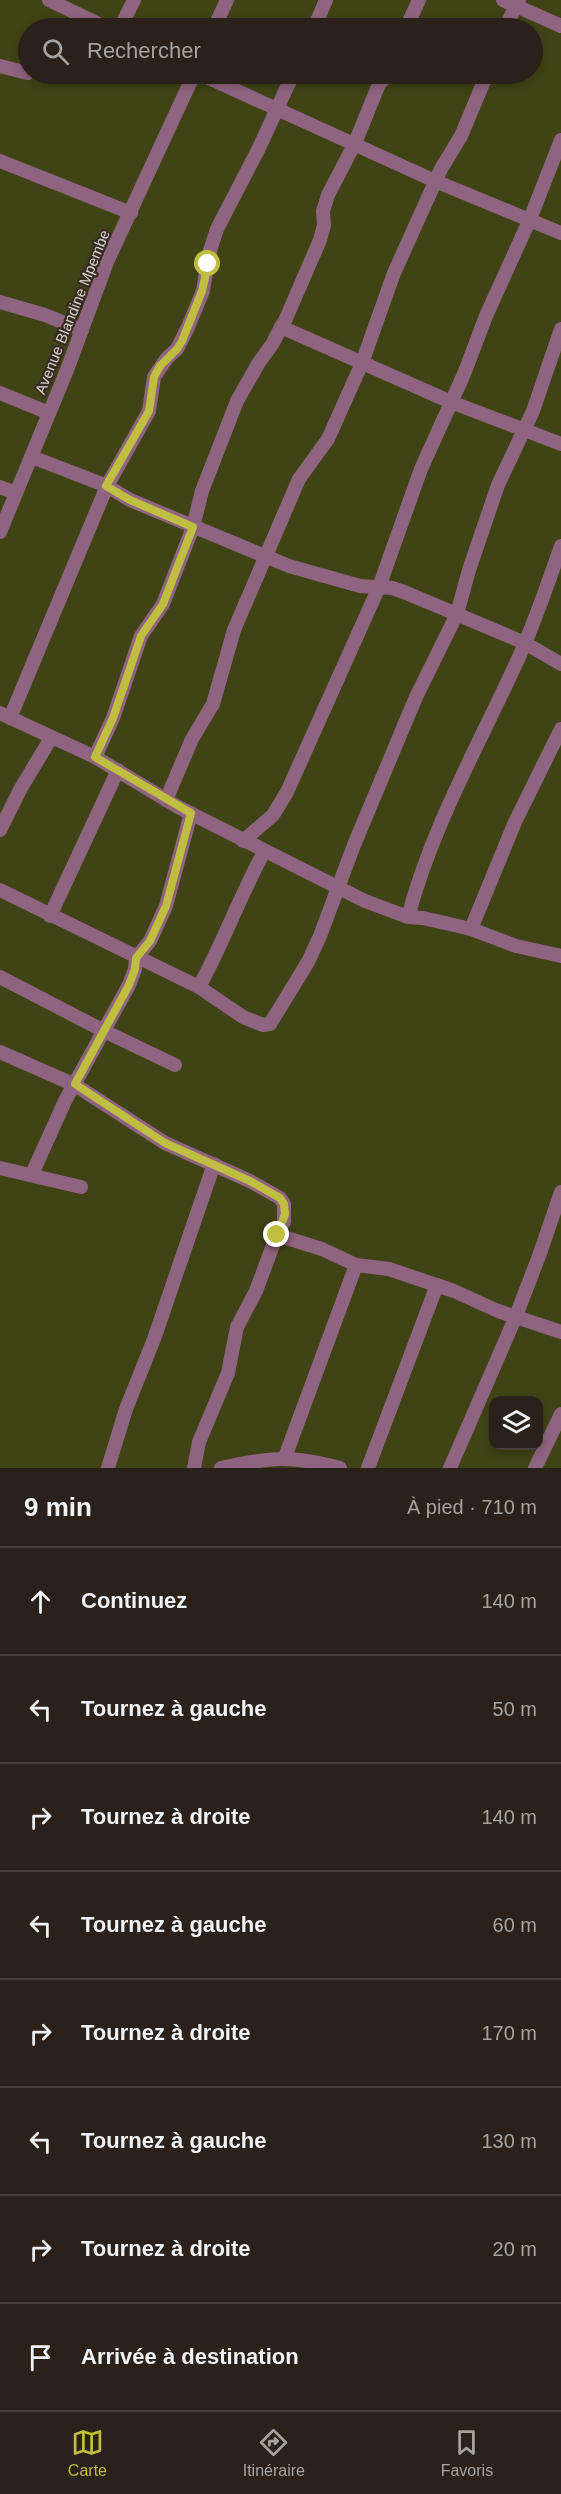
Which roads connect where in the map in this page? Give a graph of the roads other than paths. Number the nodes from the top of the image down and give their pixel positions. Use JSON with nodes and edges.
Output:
{"nodes":[{"id":1,"x":49,"y":0,"type":"edge"},
{"id":2,"x":134,"y":0,"type":"edge"},
{"id":3,"x":226,"y":0,"type":"edge"},
{"id":4,"x":326,"y":0,"type":"edge"},
{"id":5,"x":419,"y":0,"type":"edge"},
{"id":6,"x":512,"y":2,"type":"edge"},
{"id":7,"x":86,"y":18,"type":"edge"},
{"id":8,"x":125,"y":18,"type":"edge"},
{"id":9,"x":218,"y":18,"type":"edge"},
{"id":10,"x":318,"y":18,"type":"edge"},
{"id":11,"x":411,"y":18,"type":"edge"},
{"id":12,"x":508,"y":18,"type":"edge"},
{"id":13,"x":561,"y":26,"type":"edge"},
{"id":14,"x":0,"y":66,"type":"edge"},
{"id":15,"x":18,"y":70,"type":"edge"},
{"id":16,"x":189,"y":84,"type":"edge"},
{"id":17,"x":222,"y":84,"type":"edge"},
{"id":18,"x":288,"y":84,"type":"edge"},
{"id":19,"x":379,"y":84,"type":"edge"},
{"id":20,"x":483,"y":84,"type":"edge"},
{"id":21,"x":276,"y":109,"type":"junction"},
{"id":22,"x":561,"y":140,"type":"edge"},
{"id":23,"x":355,"y":143,"type":"junction"},
{"id":24,"x":0,"y":161,"type":"edge"},
{"id":25,"x":435,"y":181,"type":"junction"},
{"id":26,"x":131,"y":213,"type":"junction"},
{"id":27,"x":530,"y":219,"type":"junction"},
{"id":28,"x":561,"y":233,"type":"edge"},
{"id":29,"x":0,"y":302,"type":"edge"},
{"id":30,"x":281,"y":327,"type":"junction"},
{"id":31,"x":561,"y":329,"type":"edge"},
{"id":32,"x":82,"y":330,"type":"junction"},
{"id":33,"x":362,"y":363,"type":"junction"},
{"id":34,"x":0,"y":393,"type":"edge"},
{"id":35,"x":451,"y":402,"type":"junction"},
{"id":36,"x":48,"y":413,"type":"junction"},
{"id":37,"x":523,"y":429,"type":"junction"},
{"id":38,"x":561,"y":444,"type":"edge"},
{"id":39,"x":32,"y":457,"type":"junction"},
{"id":40,"x":106,"y":486,"type":"junction"},
{"id":41,"x":0,"y":487,"type":"edge"},
{"id":42,"x":16,"y":493,"type":"junction"},
{"id":43,"x":193,"y":527,"type":"junction"},
{"id":44,"x":0,"y":532,"type":"edge"},
{"id":45,"x":561,"y":546,"type":"edge"},
{"id":46,"x":266,"y":557,"type":"junction"},
{"id":47,"x":379,"y":587,"type":"junction"},
{"id":48,"x":458,"y":614,"type":"junction"},
{"id":49,"x":525,"y":643,"type":"junction"},
{"id":50,"x":561,"y":664,"type":"edge"},
{"id":51,"x":5,"y":715,"type":"edge"},
{"id":52,"x":561,"y":729,"type":"edge"},
{"id":53,"x":51,"y":738,"type":"junction"},
{"id":54,"x":95,"y":757,"type":"junction"},
{"id":55,"x":118,"y":770,"type":"junction"},
{"id":56,"x":166,"y":800,"type":"junction"},
{"id":57,"x":191,"y":813,"type":"junction"},
{"id":58,"x":0,"y":830,"type":"edge"},
{"id":59,"x":243,"y":841,"type":"junction"},
{"id":60,"x":264,"y":852,"type":"junction"},
{"id":61,"x":339,"y":889,"type":"junction"},
{"id":62,"x":0,"y":890,"type":"edge"},
{"id":63,"x":50,"y":916,"type":"junction"},
{"id":64,"x":408,"y":917,"type":"junction"},
{"id":65,"x":471,"y":929,"type":"junction"},
{"id":66,"x":560,"y":953,"type":"edge"},
{"id":67,"x":136,"y":958,"type":"junction"},
{"id":68,"x":0,"y":977,"type":"edge"},
{"id":69,"x":199,"y":987,"type":"junction"},
{"id":70,"x":104,"y":1031,"type":"junction"},
{"id":71,"x":0,"y":1052,"type":"edge"},
{"id":72,"x":175,"y":1065,"type":"dead end"},
{"id":73,"x":75,"y":1084,"type":"junction"},
{"id":74,"x":214,"y":1164,"type":"junction"},
{"id":75,"x":0,"y":1168,"type":"edge"},
{"id":76,"x":32,"y":1174,"type":"junction"},
{"id":77,"x":81,"y":1187,"type":"dead end"},
{"id":78,"x":561,"y":1191,"type":"edge"},
{"id":79,"x":277,"y":1235,"type":"junction"},
{"id":80,"x":356,"y":1265,"type":"junction"},
{"id":81,"x":437,"y":1286,"type":"junction"},
{"id":82,"x":516,"y":1316,"type":"junction"},
{"id":83,"x":561,"y":1332,"type":"edge"},
{"id":84,"x":561,"y":1414,"type":"edge"},
{"id":85,"x":285,"y":1457,"type":"junction"},
{"id":86,"x":108,"y":1468,"type":"edge"},
{"id":87,"x":194,"y":1468,"type":"edge"},
{"id":88,"x":221,"y":1468,"type":"edge"},
{"id":89,"x":340,"y":1468,"type":"edge"},
{"id":90,"x":368,"y":1468,"type":"edge"},
{"id":91,"x":450,"y":1468,"type":"edge"},
{"id":92,"x":535,"y":1468,"type":"edge"}],
"edges":[{"from":1,"to":7,"type":"street"},
{"from":2,"to":8,"type":"street"},
{"from":3,"to":9,"type":"street"},
{"from":4,"to":10,"type":"street"},
{"from":5,"to":11,"type":"street"},
{"from":6,"to":12,"type":"street"},
{"from":6,"to":13,"type":"street"},
{"from":14,"to":15,"type":"street"},
{"from":16,"to":26,"type":"street","name":"Avenue Blandine Mpembe"},
{"from":17,"to":21,"type":"street"},
{"from":18,"to":21,"type":"street"},
{"from":19,"to":23,"type":"street"},
{"from":20,"to":25,"type":"street"},
{"from":21,"to":23,"type":"street"},
{"from":21,"to":40,"type":"street"},
{"from":22,"to":27,"type":"street"},
{"from":23,"to":25,"type":"street"},
{"from":23,"to":30,"type":"street"},
{"from":24,"to":26,"type":"street"},
{"from":25,"to":27,"type":"street"},
{"from":25,"to":33,"type":"street"},
{"from":26,"to":32,"type":"street","name":"Avenue Blandine Mpembe"},
{"from":27,"to":28,"type":"street"},
{"from":27,"to":35,"type":"street"},
{"from":29,"to":32,"type":"street"},
{"from":30,"to":33,"type":"street"},
{"from":30,"to":43,"type":"street"},
{"from":31,"to":37,"type":"street"},
{"from":32,"to":36,"type":"street","name":"Avenue Blandine Mpembe"},
{"from":33,"to":35,"type":"street"},
{"from":33,"to":46,"type":"street"},
{"from":34,"to":36,"type":"street"},
{"from":35,"to":37,"type":"street"},
{"from":35,"to":47,"type":"street"},
{"from":36,"to":39,"type":"street","name":"Avenue Blandine Mpembe"},
{"from":37,"to":38,"type":"street"},
{"from":37,"to":48,"type":"street"},
{"from":39,"to":40,"type":"street"},
{"from":39,"to":42,"type":"street","name":"Avenue Blandine Mpembe"},
{"from":40,"to":43,"type":"street"},
{"from":40,"to":51,"type":"street"},
{"from":41,"to":42,"type":"street"},
{"from":42,"to":44,"type":"street","name":"Avenue Blandine Mpembe"},
{"from":43,"to":46,"type":"street"},
{"from":43,"to":54,"type":"street"},
{"from":45,"to":49,"type":"street"},
{"from":46,"to":47,"type":"street"},
{"from":46,"to":56,"type":"street"},
{"from":47,"to":48,"type":"street"},
{"from":47,"to":59,"type":"street"},
{"from":48,"to":49,"type":"street"},
{"from":48,"to":61,"type":"street"},
{"from":49,"to":50,"type":"street"},
{"from":49,"to":64,"type":"street"},
{"from":51,"to":53,"type":"street"},
{"from":52,"to":65,"type":"street"},
{"from":53,"to":54,"type":"street"},
{"from":53,"to":58,"type":"street"},
{"from":54,"to":55,"type":"street"},
{"from":55,"to":56,"type":"street"},
{"from":55,"to":63,"type":"street"},
{"from":56,"to":57,"type":"street"},
{"from":57,"to":59,"type":"street"},
{"from":57,"to":67,"type":"street"},
{"from":59,"to":60,"type":"street"},
{"from":60,"to":61,"type":"street"},
{"from":60,"to":69,"type":"street"},
{"from":61,"to":64,"type":"street"},
{"from":61,"to":69,"type":"street"},
{"from":62,"to":63,"type":"street"},
{"from":63,"to":67,"type":"street"},
{"from":64,"to":65,"type":"street"},
{"from":65,"to":66,"type":"street"},
{"from":67,"to":69,"type":"street"},
{"from":67,"to":70,"type":"street"},
{"from":68,"to":70,"type":"street"},
{"from":70,"to":72,"type":"street"},
{"from":70,"to":73,"type":"street"},
{"from":71,"to":73,"type":"street"},
{"from":73,"to":74,"type":"street"},
{"from":73,"to":76,"type":"street"},
{"from":74,"to":79,"type":"street"},
{"from":74,"to":86,"type":"street"},
{"from":75,"to":76,"type":"street"},
{"from":76,"to":77,"type":"street"},
{"from":78,"to":82,"type":"street"},
{"from":79,"to":80,"type":"street"},
{"from":79,"to":87,"type":"street"},
{"from":80,"to":81,"type":"street"},
{"from":80,"to":85,"type":"street"},
{"from":81,"to":82,"type":"street"},
{"from":81,"to":90,"type":"street"},
{"from":82,"to":83,"type":"street"},
{"from":82,"to":91,"type":"street"},
{"from":84,"to":92,"type":"street"},
{"from":85,"to":88,"type":"street"},
{"from":85,"to":89,"type":"street"}]}
